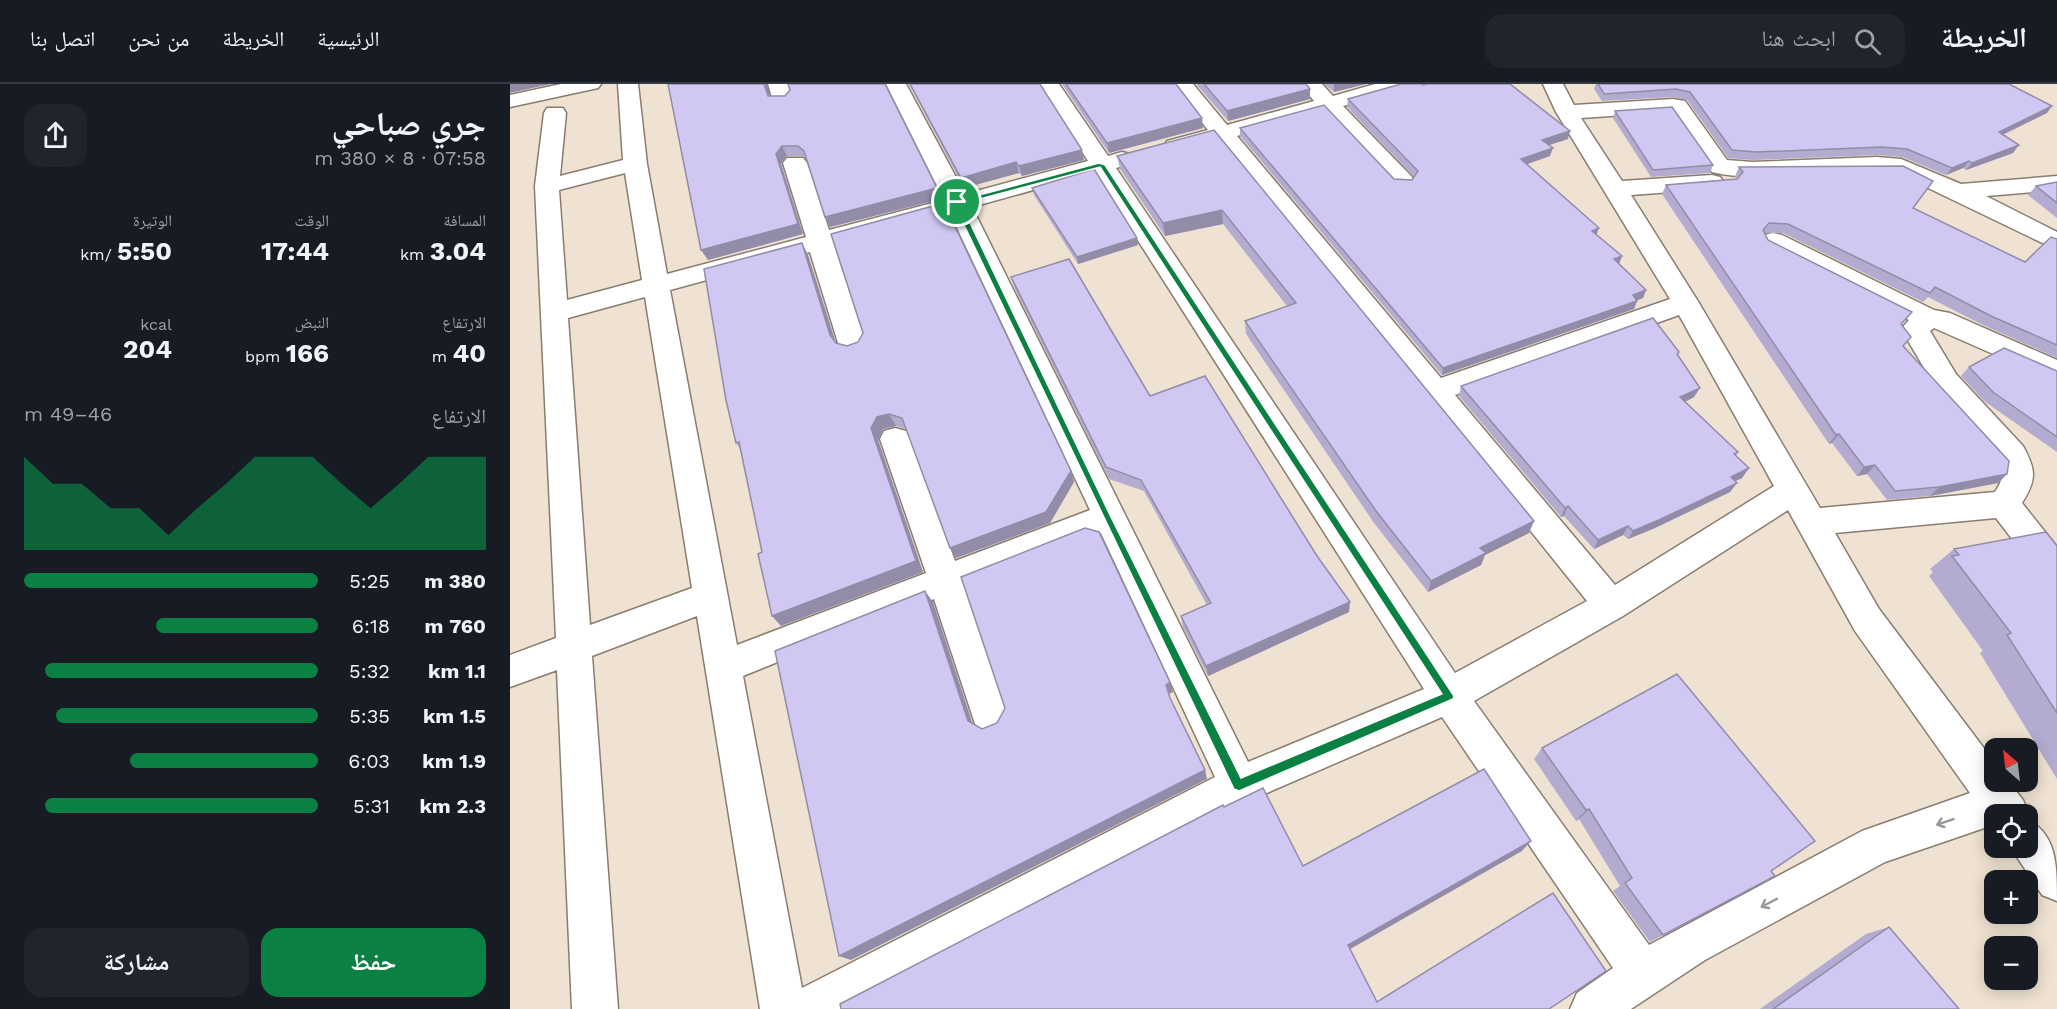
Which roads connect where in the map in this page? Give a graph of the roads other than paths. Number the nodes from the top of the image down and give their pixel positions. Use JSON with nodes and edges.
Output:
{"nodes":[{"id":1,"x":591,"y":84,"type":"edge"},
{"id":2,"x":628,"y":84,"type":"edge"},
{"id":3,"x":896,"y":84,"type":"edge"},
{"id":4,"x":1049,"y":84,"type":"edge"},
{"id":5,"x":1182,"y":84,"type":"edge"},
{"id":6,"x":1310,"y":84,"type":"edge"},
{"id":7,"x":1399,"y":84,"type":"edge"},
{"id":8,"x":1553,"y":84,"type":"edge"},
{"id":9,"x":510,"y":101,"type":"edge"},
{"id":10,"x":1328,"y":103,"type":"junction"},
{"id":11,"x":1567,"y":112,"type":"junction"},
{"id":12,"x":555,"y":113,"type":"dead end"},
{"id":13,"x":1223,"y":133,"type":"junction"},
{"id":14,"x":795,"y":164,"type":"dead end"},
{"id":15,"x":635,"y":165,"type":"junction"},
{"id":16,"x":1102,"y":165,"type":"junction"},
{"id":17,"x":1403,"y":181,"type":"edge"},
{"id":18,"x":1724,"y":181,"type":"edge"},
{"id":19,"x":2057,"y":183,"type":"edge"},
{"id":20,"x":547,"y":186,"type":"junction"},
{"id":21,"x":1615,"y":189,"type":"junction"},
{"id":22,"x":1958,"y":191,"type":"junction"},
{"id":23,"x":957,"y":202,"type":"junction"},
{"id":24,"x":820,"y":241,"type":"junction"},
{"id":25,"x":1773,"y":241,"type":"edge"},
{"id":26,"x":2057,"y":242,"type":"edge"},
{"id":27,"x":656,"y":286,"type":"junction"},
{"id":28,"x":1686,"y":303,"type":"junction"},
{"id":29,"x":554,"y":313,"type":"junction"},
{"id":30,"x":1928,"y":318,"type":"junction"},
{"id":31,"x":853,"y":345,"type":"edge"},
{"id":32,"x":2057,"y":372,"type":"edge"},
{"id":33,"x":1436,"y":392,"type":"junction"},
{"id":34,"x":895,"y":439,"type":"dead end"},
{"id":35,"x":1794,"y":490,"type":"junction"},
{"id":36,"x":2004,"y":504,"type":"junction"},
{"id":37,"x":1107,"y":517,"type":"junction"},
{"id":38,"x":1812,"y":522,"type":"junction"},
{"id":39,"x":2052,"y":553,"type":"edge"},
{"id":40,"x":945,"y":579,"type":"junction"},
{"id":41,"x":711,"y":596,"type":"junction"},
{"id":42,"x":1611,"y":605,"type":"junction"},
{"id":43,"x":574,"y":647,"type":"junction"},
{"id":44,"x":723,"y":667,"type":"junction"},
{"id":45,"x":510,"y":671,"type":"edge"},
{"id":46,"x":1449,"y":696,"type":"junction"},
{"id":47,"x":990,"y":718,"type":"dead end"},
{"id":48,"x":1239,"y":785,"type":"junction"},
{"id":49,"x":2001,"y":804,"type":"edge"},
{"id":50,"x":1984,"y":815,"type":"edge"},
{"id":51,"x":2038,"y":854,"type":"edge"},
{"id":52,"x":2057,"y":880,"type":"edge"},
{"id":53,"x":1643,"y":973,"type":"junction"},
{"id":54,"x":595,"y":1009,"type":"edge"},
{"id":55,"x":783,"y":1009,"type":"edge"},
{"id":56,"x":807,"y":1009,"type":"edge"},
{"id":57,"x":1593,"y":1009,"type":"edge"}],
"edges":[{"from":1,"to":9,"type":"street"},
{"from":2,"to":15,"type":"street"},
{"from":3,"to":23,"type":"street"},
{"from":4,"to":16,"type":"street"},
{"from":5,"to":13,"type":"street"},
{"from":6,"to":10,"type":"street"},
{"from":7,"to":10,"type":"street"},
{"from":8,"to":11,"type":"street"},
{"from":10,"to":13,"type":"street"},
{"from":10,"to":17,"type":"street"},
{"from":11,"to":21,"type":"street"},
{"from":11,"to":22,"type":"street"},
{"from":12,"to":20,"type":"street"},
{"from":13,"to":16,"type":"street"},
{"from":13,"to":33,"type":"street"},
{"from":14,"to":24,"type":"street"},
{"from":15,"to":20,"type":"street"},
{"from":15,"to":27,"type":"street"},
{"from":16,"to":23,"type":"street"},
{"from":16,"to":46,"type":"street"},
{"from":18,"to":21,"type":"street"},
{"from":19,"to":22,"type":"street"},
{"from":20,"to":29,"type":"street"},
{"from":21,"to":28,"type":"street"},
{"from":22,"to":26,"type":"street"},
{"from":23,"to":24,"type":"street"},
{"from":23,"to":37,"type":"street"},
{"from":24,"to":27,"type":"street"},
{"from":24,"to":31,"type":"street"},
{"from":25,"to":30,"type":"street"},
{"from":27,"to":29,"type":"street"},
{"from":27,"to":41,"type":"street"},
{"from":28,"to":33,"type":"street"},
{"from":28,"to":35,"type":"street"},
{"from":29,"to":43,"type":"street"},
{"from":30,"to":32,"type":"street"},
{"from":30,"to":36,"type":"street"},
{"from":33,"to":42,"type":"street"},
{"from":34,"to":40,"type":"street"},
{"from":35,"to":38,"type":"street"},
{"from":35,"to":42,"type":"street"},
{"from":36,"to":38,"type":"street"},
{"from":36,"to":39,"type":"street"},
{"from":37,"to":40,"type":"street"},
{"from":37,"to":48,"type":"street"},
{"from":38,"to":49,"type":"street"},
{"from":40,"to":44,"type":"street"},
{"from":40,"to":47,"type":"street"},
{"from":41,"to":43,"type":"street"},
{"from":41,"to":44,"type":"street"},
{"from":42,"to":46,"type":"street"},
{"from":43,"to":45,"type":"street"},
{"from":43,"to":54,"type":"street"},
{"from":44,"to":55,"type":"street"},
{"from":46,"to":48,"type":"street"},
{"from":46,"to":53,"type":"street"},
{"from":48,"to":56,"type":"street"},
{"from":50,"to":53,"type":"street","one_way":true},
{"from":51,"to":52,"type":"street"},
{"from":53,"to":57,"type":"street"}]}
